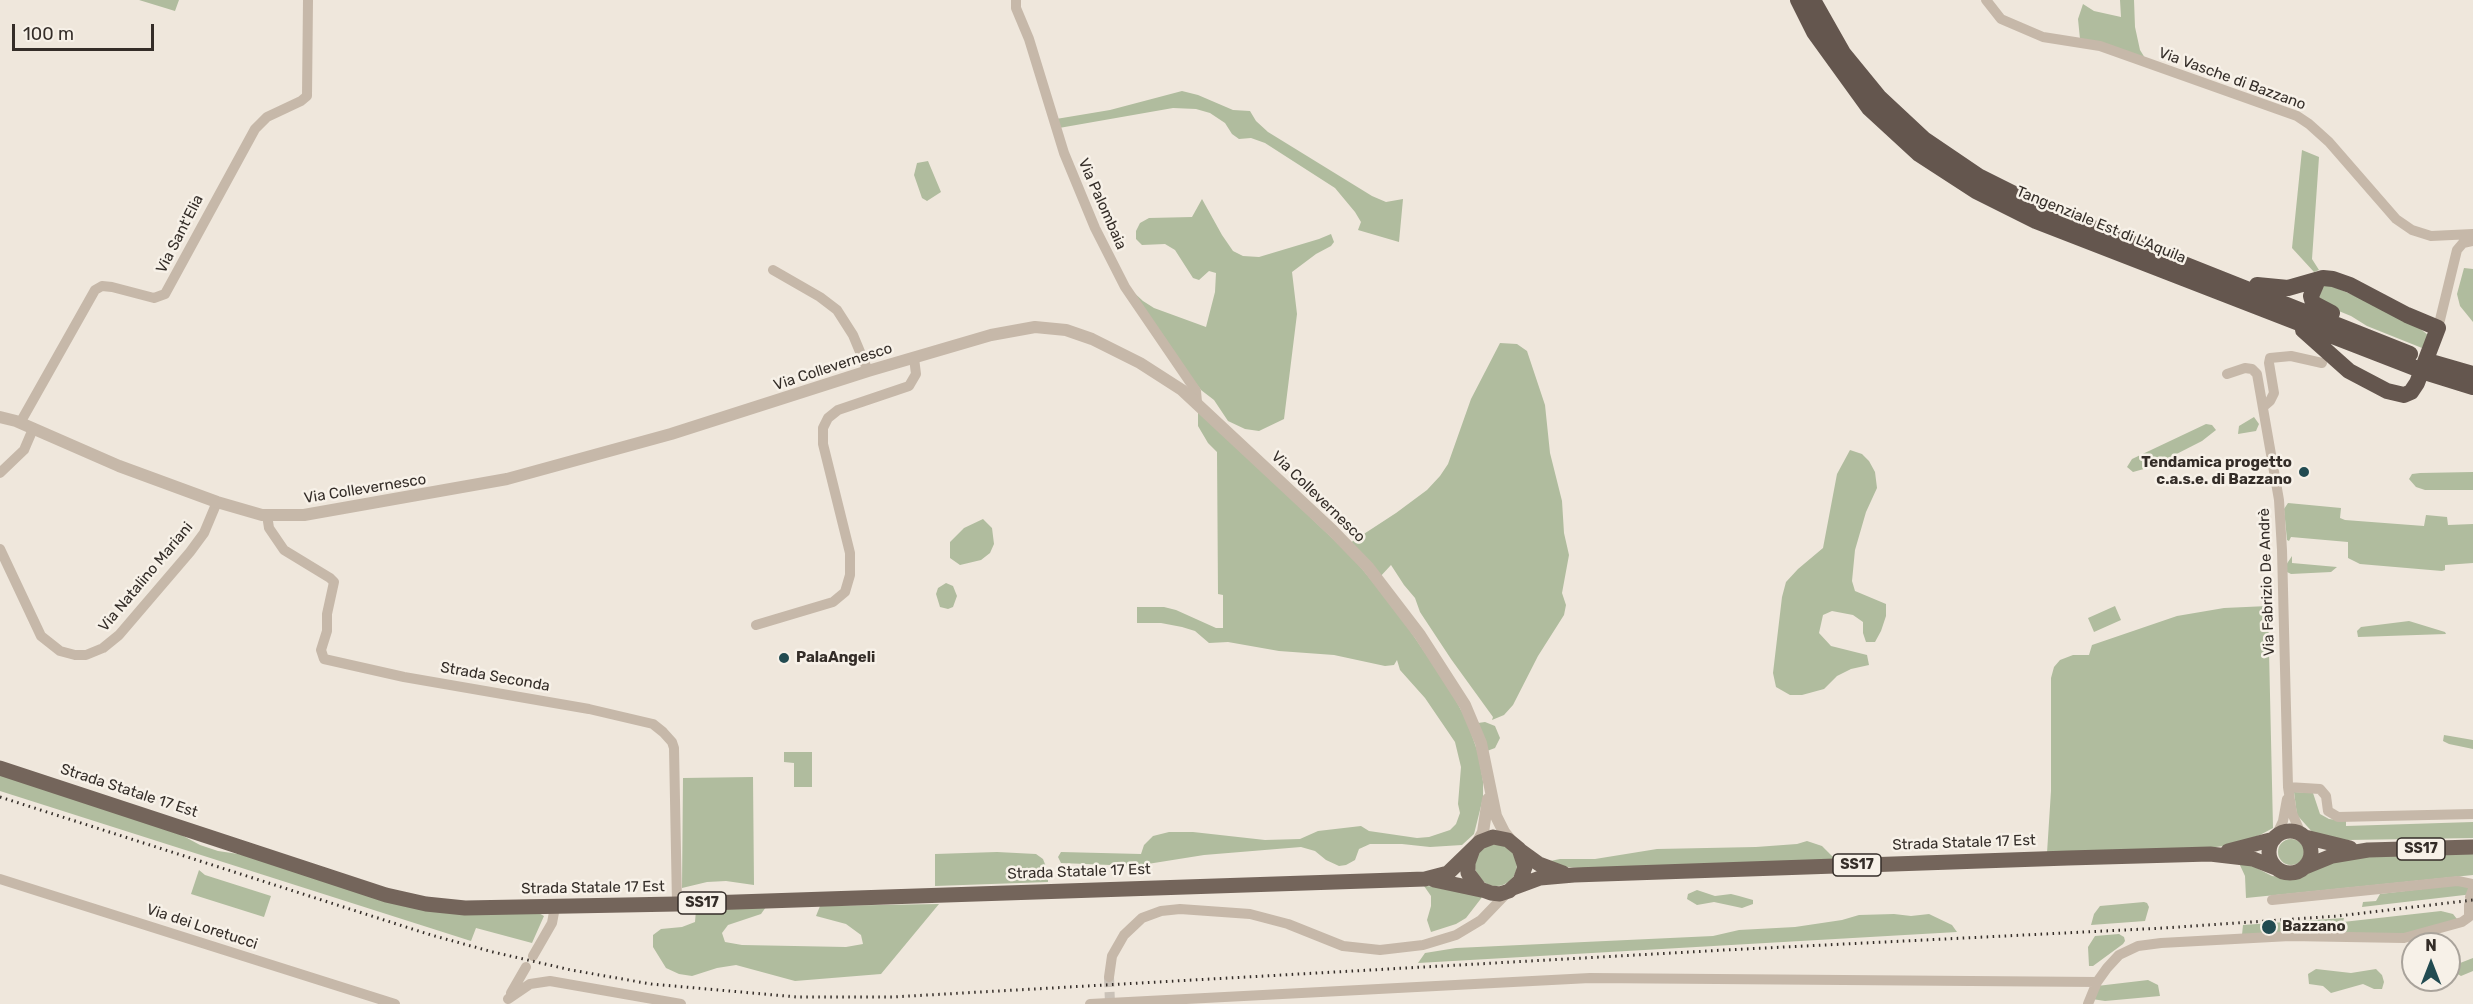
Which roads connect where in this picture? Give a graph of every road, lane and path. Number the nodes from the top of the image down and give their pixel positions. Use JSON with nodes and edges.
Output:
{"nodes":[{"id":1,"x":309,"y":0,"type":"edge"},
{"id":2,"x":1016,"y":0,"type":"edge"},
{"id":3,"x":1798,"y":0,"type":"edge"},
{"id":4,"x":1813,"y":0,"type":"edge"},
{"id":5,"x":1986,"y":0,"type":"edge"},
{"id":6,"x":2473,"y":234,"type":"edge"},
{"id":7,"x":2473,"y":241,"type":"edge"},
{"id":8,"x":772,"y":270,"type":"dead end"},
{"id":9,"x":2226,"y":280,"type":"junction"},
{"id":10,"x":2317,"y":282,"type":"junction"},
{"id":11,"x":2285,"y":317,"type":"junction"},
{"id":12,"x":2438,"y":328,"type":"junction"},
{"id":13,"x":2362,"y":335,"type":"junction"},
{"id":14,"x":2373,"y":352,"type":"junction"},
{"id":15,"x":914,"y":358,"type":"junction"},
{"id":16,"x":2322,"y":363,"type":"dead end"},
{"id":17,"x":868,"y":371,"type":"junction"},
{"id":18,"x":2425,"y":373,"type":"junction"},
{"id":19,"x":2227,"y":374,"type":"dead end"},
{"id":20,"x":2355,"y":374,"type":"junction"},
{"id":21,"x":2473,"y":376,"type":"edge"},
{"id":22,"x":2473,"y":387,"type":"edge"},
{"id":23,"x":2473,"y":392,"type":"edge"},
{"id":24,"x":1197,"y":402,"type":"junction"},
{"id":25,"x":2263,"y":407,"type":"junction"},
{"id":26,"x":0,"y":417,"type":"edge"},
{"id":27,"x":20,"y":423,"type":"junction"},
{"id":28,"x":33,"y":429,"type":"junction"},
{"id":29,"x":0,"y":473,"type":"edge"},
{"id":30,"x":217,"y":502,"type":"junction"},
{"id":31,"x":267,"y":515,"type":"junction"},
{"id":32,"x":0,"y":549,"type":"edge"},
{"id":33,"x":756,"y":626,"type":"dead end"},
{"id":34,"x":0,"y":768,"type":"edge"},
{"id":35,"x":1488,"y":780,"type":"junction"},
{"id":36,"x":2288,"y":787,"type":"junction"},
{"id":37,"x":2473,"y":814,"type":"edge"},
{"id":38,"x":2303,"y":836,"type":"junction"},
{"id":39,"x":2275,"y":837,"type":"junction"},
{"id":40,"x":1516,"y":846,"type":"junction"},
{"id":41,"x":1474,"y":847,"type":"junction"},
{"id":42,"x":2473,"y":847,"type":"edge"},
{"id":43,"x":2368,"y":850,"type":"junction"},
{"id":44,"x":2210,"y":854,"type":"junction"},
{"id":45,"x":2305,"y":867,"type":"junction"},
{"id":46,"x":2276,"y":868,"type":"junction"},
{"id":47,"x":1574,"y":875,"type":"junction"},
{"id":48,"x":0,"y":879,"type":"edge"},
{"id":49,"x":1425,"y":879,"type":"junction"},
{"id":50,"x":2473,"y":884,"type":"edge"},
{"id":51,"x":1511,"y":890,"type":"junction"},
{"id":52,"x":1485,"y":892,"type":"junction"},
{"id":53,"x":2471,"y":897,"type":"edge"},
{"id":54,"x":2272,"y":900,"type":"dead end"},
{"id":55,"x":677,"y":904,"type":"junction"},
{"id":56,"x":555,"y":907,"type":"junction"},
{"id":57,"x":1484,"y":917,"type":"junction"},
{"id":58,"x":2471,"y":917,"type":"edge"},
{"id":59,"x":533,"y":956,"type":"dead end"},
{"id":60,"x":526,"y":967,"type":"dead end"},
{"id":61,"x":1109,"y":977,"type":"tunnel mouth"},
{"id":62,"x":2097,"y":982,"type":"junction"},
{"id":63,"x":509,"y":1002,"type":"edge"},
{"id":64,"x":395,"y":1004,"type":"edge"},
{"id":65,"x":681,"y":1004,"type":"edge"},
{"id":66,"x":1090,"y":1004,"type":"edge"},
{"id":67,"x":2088,"y":1004,"type":"edge"}],
"edges":[{"from":1,"to":27,"type":"street","name":"Via Sant'Elia"},
{"from":2,"to":24,"type":"street","name":"Via Palombaia"},
{"from":3,"to":11,"type":"highway","name":"Tangenziale Est di L'Aquila"},
{"from":4,"to":9,"type":"highway","name":"Tangenziale Est di L'Aquila"},
{"from":5,"to":6,"type":"street","name":"Via Vasche di Bazzano"},
{"from":7,"to":12,"type":"street"},
{"from":8,"to":17,"type":"street"},
{"from":9,"to":10,"type":"highway"},
{"from":9,"to":13,"type":"highway","name":"Tangenziale Est di L'Aquila"},
{"from":10,"to":12,"type":"highway"},
{"from":10,"to":13,"type":"highway"},
{"from":11,"to":14,"type":"highway","name":"Tangenziale Est di L'Aquila"},
{"from":11,"to":20,"type":"highway"},
{"from":12,"to":18,"type":"highway"},
{"from":13,"to":18,"type":"highway","name":"Tangenziale Est di L'Aquila"},
{"from":14,"to":18,"type":"highway","name":"Tangenziale Est di L'Aquila"},
{"from":14,"to":20,"type":"highway"},
{"from":15,"to":17,"type":"street","name":"Via Collevernesco"},
{"from":15,"to":24,"type":"street","name":"Via Collevernesco"},
{"from":15,"to":33,"type":"street"},
{"from":16,"to":25,"type":"street"},
{"from":17,"to":31,"type":"street","name":"Via Collevernesco"},
{"from":18,"to":20,"type":"highway"},
{"from":18,"to":21,"type":"highway"},
{"from":18,"to":22,"type":"highway"},
{"from":18,"to":23,"type":"highway"},
{"from":19,"to":25,"type":"street","name":"Via Fabrizio De Andrè"},
{"from":24,"to":35,"type":"street","name":"Via Collevernesco"},
{"from":25,"to":36,"type":"street","name":"Via Fabrizio De Andrè"},
{"from":26,"to":27,"type":"street","name":"Via Collevernesco"},
{"from":27,"to":28,"type":"street","name":"Via Collevernesco"},
{"from":28,"to":29,"type":"street"},
{"from":28,"to":30,"type":"street","name":"Via Collevernesco"},
{"from":30,"to":31,"type":"street","name":"Via Collevernesco"},
{"from":30,"to":32,"type":"street","name":"Via Natalino Mariani"},
{"from":31,"to":55,"type":"street","name":"Strada Seconda"},
{"from":34,"to":56,"type":"main road","name":"Strada Statale 17 Est","number":"SS17"},
{"from":35,"to":40,"type":"street","name":"Via Collevernesco"},
{"from":35,"to":41,"type":"street","name":"Via Collevernesco"},
{"from":36,"to":37,"type":"street"},
{"from":36,"to":38,"type":"street","name":"Via Fabrizio De Andrè"},
{"from":36,"to":39,"type":"street","name":"Via Fabrizio De Andrè"},
{"from":38,"to":39,"type":"main road","number":"SS17"},
{"from":38,"to":43,"type":"main road","number":"SS17"},
{"from":38,"to":45,"type":"main road"},
{"from":39,"to":44,"type":"main road","name":"Strada Statale 17 Est","number":"SS17"},
{"from":39,"to":46,"type":"main road"},
{"from":40,"to":41,"type":"main road"},
{"from":40,"to":47,"type":"main road","name":"Strada Statale 17 Est","number":"SS17"},
{"from":40,"to":51,"type":"main road"},
{"from":41,"to":49,"type":"main road","name":"Strada Statale 17 Est","number":"SS17"},
{"from":41,"to":52,"type":"main road"},
{"from":42,"to":43,"type":"main road","number":"SS17"},
{"from":43,"to":45,"type":"main road","number":"SS17"},
{"from":44,"to":46,"type":"main road","name":"Strada Statale 17 Est","number":"SS17"},
{"from":44,"to":47,"type":"main road","name":"Strada Statale 17 Est","number":"SS17"},
{"from":45,"to":46,"type":"main road","number":"SS17"},
{"from":47,"to":51,"type":"main road","name":"Strada Statale 17 Est","number":"SS17"},
{"from":48,"to":64,"type":"street","name":"Via dei Loretucci"},
{"from":49,"to":52,"type":"main road","name":"Strada Statale 17 Est","number":"SS17"},
{"from":49,"to":55,"type":"main road","name":"Strada Statale 17 Est","number":"SS17"},
{"from":50,"to":54,"type":"street"},
{"from":51,"to":52,"type":"main road","number":"SS17"},
{"from":51,"to":57,"type":"street"},
{"from":52,"to":57,"type":"street"},
{"from":53,"to":58,"type":"street"},
{"from":55,"to":56,"type":"main road","name":"Strada Statale 17 Est","number":"SS17"},
{"from":56,"to":59,"type":"street"},
{"from":57,"to":61,"type":"street"},
{"from":58,"to":62,"type":"street"},
{"from":60,"to":63,"type":"street"},
{"from":62,"to":66,"type":"street"},
{"from":62,"to":67,"type":"street"},
{"from":63,"to":65,"type":"street"}]}
